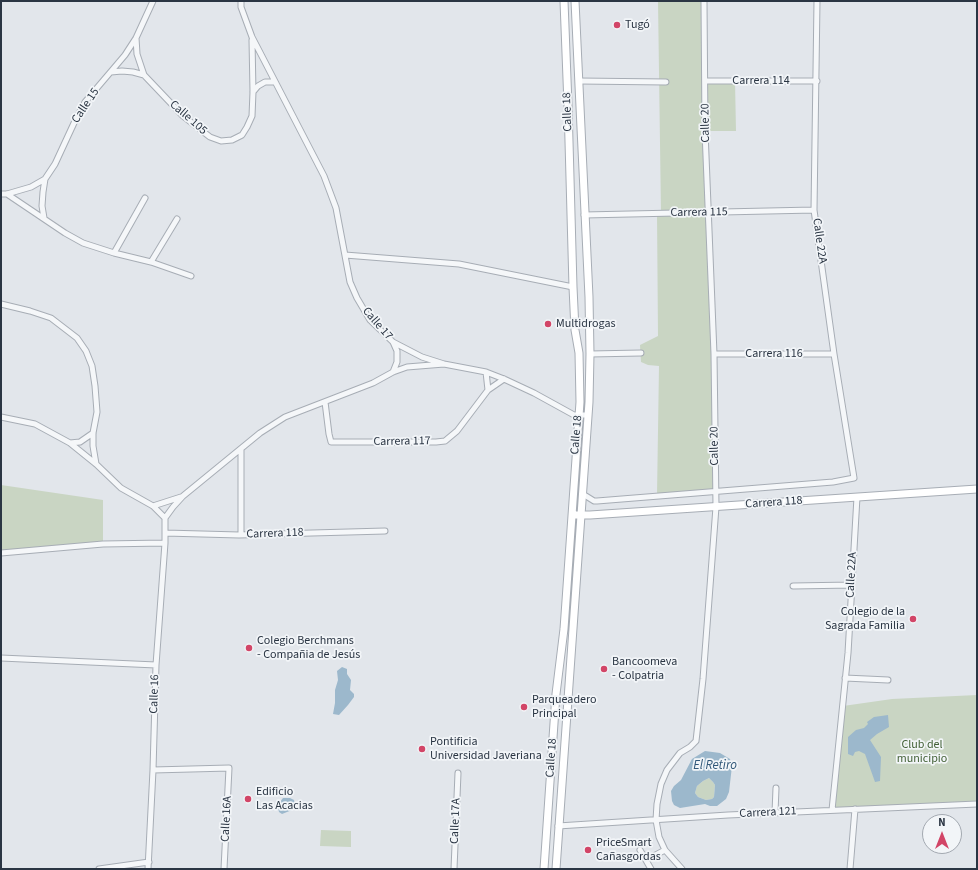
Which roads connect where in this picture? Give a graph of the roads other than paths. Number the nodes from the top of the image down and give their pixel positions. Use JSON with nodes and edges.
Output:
{"nodes":[{"id":1,"x":153,"y":1,"type":"edge"},
{"id":2,"x":241,"y":1,"type":"edge"},
{"id":3,"x":564,"y":1,"type":"edge"},
{"id":4,"x":576,"y":1,"type":"edge"},
{"id":5,"x":704,"y":1,"type":"edge"},
{"id":6,"x":817,"y":1,"type":"edge"},
{"id":7,"x":252,"y":37,"type":"junction"},
{"id":8,"x":136,"y":38,"type":"junction"},
{"id":9,"x":111,"y":72,"type":"junction"},
{"id":10,"x":144,"y":75,"type":"junction"},
{"id":11,"x":579,"y":81,"type":"junction"},
{"id":12,"x":706,"y":81,"type":"junction"},
{"id":13,"x":817,"y":81,"type":"junction"},
{"id":14,"x":275,"y":82,"type":"junction"},
{"id":15,"x":666,"y":82,"type":"dead end"},
{"id":16,"x":253,"y":92,"type":"junction"},
{"id":17,"x":45,"y":179,"type":"junction"},
{"id":18,"x":1,"y":194,"type":"edge"},
{"id":19,"x":7,"y":194,"type":"junction"},
{"id":20,"x":145,"y":198,"type":"dead end"},
{"id":21,"x":814,"y":210,"type":"junction"},
{"id":22,"x":709,"y":213,"type":"junction"},
{"id":23,"x":584,"y":215,"type":"junction"},
{"id":24,"x":44,"y":218,"type":"junction"},
{"id":25,"x":177,"y":219,"type":"dead end"},
{"id":26,"x":114,"y":253,"type":"junction"},
{"id":27,"x":345,"y":255,"type":"junction"},
{"id":28,"x":151,"y":262,"type":"junction"},
{"id":29,"x":191,"y":276,"type":"dead end"},
{"id":30,"x":573,"y":287,"type":"junction"},
{"id":31,"x":1,"y":304,"type":"edge"},
{"id":32,"x":393,"y":342,"type":"junction"},
{"id":33,"x":641,"y":353,"type":"dead end"},
{"id":34,"x":590,"y":354,"type":"junction"},
{"id":35,"x":714,"y":354,"type":"junction"},
{"id":36,"x":834,"y":354,"type":"junction"},
{"id":37,"x":444,"y":364,"type":"junction"},
{"id":38,"x":392,"y":372,"type":"junction"},
{"id":39,"x":486,"y":372,"type":"junction"},
{"id":40,"x":504,"y":379,"type":"junction"},
{"id":41,"x":488,"y":390,"type":"junction"},
{"id":42,"x":325,"y":402,"type":"junction"},
{"id":43,"x":579,"y":415,"type":"junction"},
{"id":44,"x":588,"y":415,"type":"junction"},
{"id":45,"x":1,"y":417,"type":"edge"},
{"id":46,"x":93,"y":433,"type":"junction"},
{"id":47,"x":70,"y":443,"type":"junction"},
{"id":48,"x":241,"y":449,"type":"junction"},
{"id":49,"x":96,"y":464,"type":"junction"},
{"id":50,"x":977,"y":489,"type":"edge"},
{"id":51,"x":716,"y":491,"type":"junction"},
{"id":52,"x":183,"y":496,"type":"junction"},
{"id":53,"x":586,"y":496,"type":"dead end"},
{"id":54,"x":857,"y":497,"type":"junction"},
{"id":55,"x":153,"y":506,"type":"junction"},
{"id":56,"x":716,"y":507,"type":"junction"},
{"id":57,"x":572,"y":515,"type":"junction"},
{"id":58,"x":580,"y":515,"type":"junction"},
{"id":59,"x":165,"y":518,"type":"junction"},
{"id":60,"x":385,"y":531,"type":"dead end"},
{"id":61,"x":165,"y":534,"type":"junction"},
{"id":62,"x":241,"y":535,"type":"junction"},
{"id":63,"x":165,"y":542,"type":"junction"},
{"id":64,"x":1,"y":553,"type":"edge"},
{"id":65,"x":852,"y":585,"type":"junction"},
{"id":66,"x":793,"y":586,"type":"dead end"},
{"id":67,"x":1,"y":658,"type":"edge"},
{"id":68,"x":156,"y":665,"type":"junction"},
{"id":69,"x":845,"y":678,"type":"junction"},
{"id":70,"x":888,"y":680,"type":"dead end"},
{"id":71,"x":153,"y":770,"type":"junction"},
{"id":72,"x":458,"y":773,"type":"dead end"},
{"id":73,"x":776,"y":788,"type":"dead end"},
{"id":74,"x":977,"y":804,"type":"edge"},
{"id":75,"x":855,"y":809,"type":"junction"},
{"id":76,"x":832,"y":810,"type":"junction"},
{"id":77,"x":775,"y":813,"type":"junction"},
{"id":78,"x":656,"y":820,"type":"junction"},
{"id":79,"x":558,"y":826,"type":"junction"},
{"id":80,"x":640,"y":850,"type":"dead end"},
{"id":81,"x":665,"y":850,"type":"junction"},
{"id":82,"x":646,"y":860,"type":"junction"},
{"id":83,"x":149,"y":862,"type":"junction"},
{"id":84,"x":99,"y":869,"type":"edge"},
{"id":85,"x":148,"y":869,"type":"edge"},
{"id":86,"x":224,"y":869,"type":"edge"},
{"id":87,"x":454,"y":869,"type":"edge"},
{"id":88,"x":544,"y":869,"type":"edge"},
{"id":89,"x":556,"y":869,"type":"edge"},
{"id":90,"x":651,"y":869,"type":"edge"},
{"id":91,"x":682,"y":869,"type":"edge"},
{"id":92,"x":850,"y":869,"type":"edge"}],
"edges":[{"from":1,"to":8,"type":"street","name":"Calle 15"},
{"from":2,"to":7,"type":"street","name":"Calle 17"},
{"from":3,"to":30,"type":"main road","name":"Calle 18"},
{"from":4,"to":11,"type":"main road","name":"Calle 18"},
{"from":5,"to":12,"type":"street","name":"Calle 20"},
{"from":6,"to":13,"type":"street","name":"Calle 22A"},
{"from":7,"to":14,"type":"street","name":"Calle 17"},
{"from":7,"to":16,"type":"street","name":"Calle 105"},
{"from":8,"to":9,"type":"street","name":"Calle 15"},
{"from":8,"to":10,"type":"street","name":"Calle 105"},
{"from":9,"to":10,"type":"street"},
{"from":9,"to":17,"type":"street","name":"Calle 15"},
{"from":10,"to":16,"type":"street","name":"Calle 105"},
{"from":11,"to":15,"type":"street"},
{"from":11,"to":23,"type":"main road","name":"Calle 18"},
{"from":12,"to":13,"type":"street","name":"Carrera 114"},
{"from":12,"to":22,"type":"street","name":"Calle 20"},
{"from":13,"to":21,"type":"street","name":"Calle 22A"},
{"from":14,"to":16,"type":"street"},
{"from":14,"to":27,"type":"street","name":"Calle 17"},
{"from":17,"to":19,"type":"street"},
{"from":17,"to":24,"type":"street"},
{"from":18,"to":19,"type":"street"},
{"from":19,"to":24,"type":"street"},
{"from":20,"to":26,"type":"street"},
{"from":21,"to":22,"type":"street","name":"Carrera 115"},
{"from":21,"to":36,"type":"street","name":"Calle 22A"},
{"from":22,"to":23,"type":"street","name":"Carrera 115"},
{"from":22,"to":35,"type":"street","name":"Calle 20"},
{"from":23,"to":34,"type":"main road","name":"Calle 18"},
{"from":24,"to":26,"type":"street"},
{"from":25,"to":28,"type":"street"},
{"from":26,"to":28,"type":"street"},
{"from":27,"to":30,"type":"street"},
{"from":27,"to":32,"type":"street","name":"Calle 17"},
{"from":28,"to":29,"type":"street"},
{"from":30,"to":43,"type":"main road","name":"Calle 18"},
{"from":31,"to":46,"type":"street"},
{"from":32,"to":37,"type":"street"},
{"from":32,"to":38,"type":"street","name":"Calle 17"},
{"from":33,"to":34,"type":"street"},
{"from":34,"to":44,"type":"main road","name":"Calle 18"},
{"from":35,"to":36,"type":"street","name":"Carrera 116"},
{"from":35,"to":51,"type":"street","name":"Calle 20"},
{"from":36,"to":51,"type":"street","name":"Calle 22A"},
{"from":37,"to":38,"type":"street"},
{"from":37,"to":39,"type":"street"},
{"from":38,"to":42,"type":"street"},
{"from":39,"to":40,"type":"street"},
{"from":39,"to":41,"type":"street"},
{"from":40,"to":41,"type":"street","name":"Carrera 117"},
{"from":40,"to":43,"type":"street"},
{"from":41,"to":42,"type":"street","name":"Carrera 117"},
{"from":42,"to":48,"type":"street"},
{"from":43,"to":44,"type":"street"},
{"from":43,"to":57,"type":"main road","name":"Calle 18"},
{"from":44,"to":58,"type":"main road","name":"Calle 18"},
{"from":45,"to":47,"type":"street"},
{"from":46,"to":47,"type":"street"},
{"from":46,"to":49,"type":"street"},
{"from":47,"to":49,"type":"street"},
{"from":48,"to":52,"type":"street"},
{"from":48,"to":62,"type":"street"},
{"from":49,"to":55,"type":"street"},
{"from":50,"to":54,"type":"main road","name":"Carrera 118"},
{"from":51,"to":53,"type":"street"},
{"from":51,"to":56,"type":"street","name":"Calle 20"},
{"from":52,"to":55,"type":"street"},
{"from":52,"to":59,"type":"street"},
{"from":54,"to":56,"type":"main road","name":"Carrera 118"},
{"from":54,"to":65,"type":"street","name":"Calle 22A"},
{"from":55,"to":59,"type":"street"},
{"from":56,"to":58,"type":"main road","name":"Carrera 118"},
{"from":56,"to":78,"type":"street","name":"Calle 20"},
{"from":57,"to":58,"type":"main road","name":"Carrera 118"},
{"from":57,"to":88,"type":"main road","name":"Calle 18"},
{"from":58,"to":79,"type":"main road","name":"Calle 18"},
{"from":59,"to":61,"type":"street","name":"Calle 16"},
{"from":60,"to":62,"type":"street","name":"Carrera 118"},
{"from":61,"to":62,"type":"street","name":"Carrera 118"},
{"from":61,"to":63,"type":"street","name":"Calle 16"},
{"from":63,"to":64,"type":"street"},
{"from":63,"to":68,"type":"street","name":"Calle 16"},
{"from":65,"to":66,"type":"street"},
{"from":65,"to":69,"type":"street","name":"Calle 22A"},
{"from":67,"to":68,"type":"street"},
{"from":68,"to":71,"type":"street","name":"Calle 16"},
{"from":69,"to":70,"type":"street"},
{"from":69,"to":76,"type":"street","name":"Calle 22A"},
{"from":71,"to":83,"type":"street","name":"Calle 16"},
{"from":71,"to":86,"type":"street","name":"Calle 16A"},
{"from":72,"to":87,"type":"street","name":"Calle 17A"},
{"from":73,"to":77,"type":"street"},
{"from":74,"to":75,"type":"street","name":"Carrera 121"},
{"from":75,"to":76,"type":"street","name":"Carrera 121"},
{"from":75,"to":92,"type":"street"},
{"from":76,"to":77,"type":"street","name":"Carrera 121"},
{"from":77,"to":78,"type":"street","name":"Carrera 121"},
{"from":78,"to":79,"type":"street","name":"Carrera 121"},
{"from":78,"to":81,"type":"street","name":"Calle 20"},
{"from":79,"to":89,"type":"main road","name":"Calle 18"},
{"from":80,"to":82,"type":"street"},
{"from":81,"to":82,"type":"street"},
{"from":81,"to":91,"type":"street","name":"Calle 20"},
{"from":82,"to":90,"type":"street"},
{"from":83,"to":84,"type":"street"},
{"from":83,"to":85,"type":"street","name":"Calle 16"}]}
